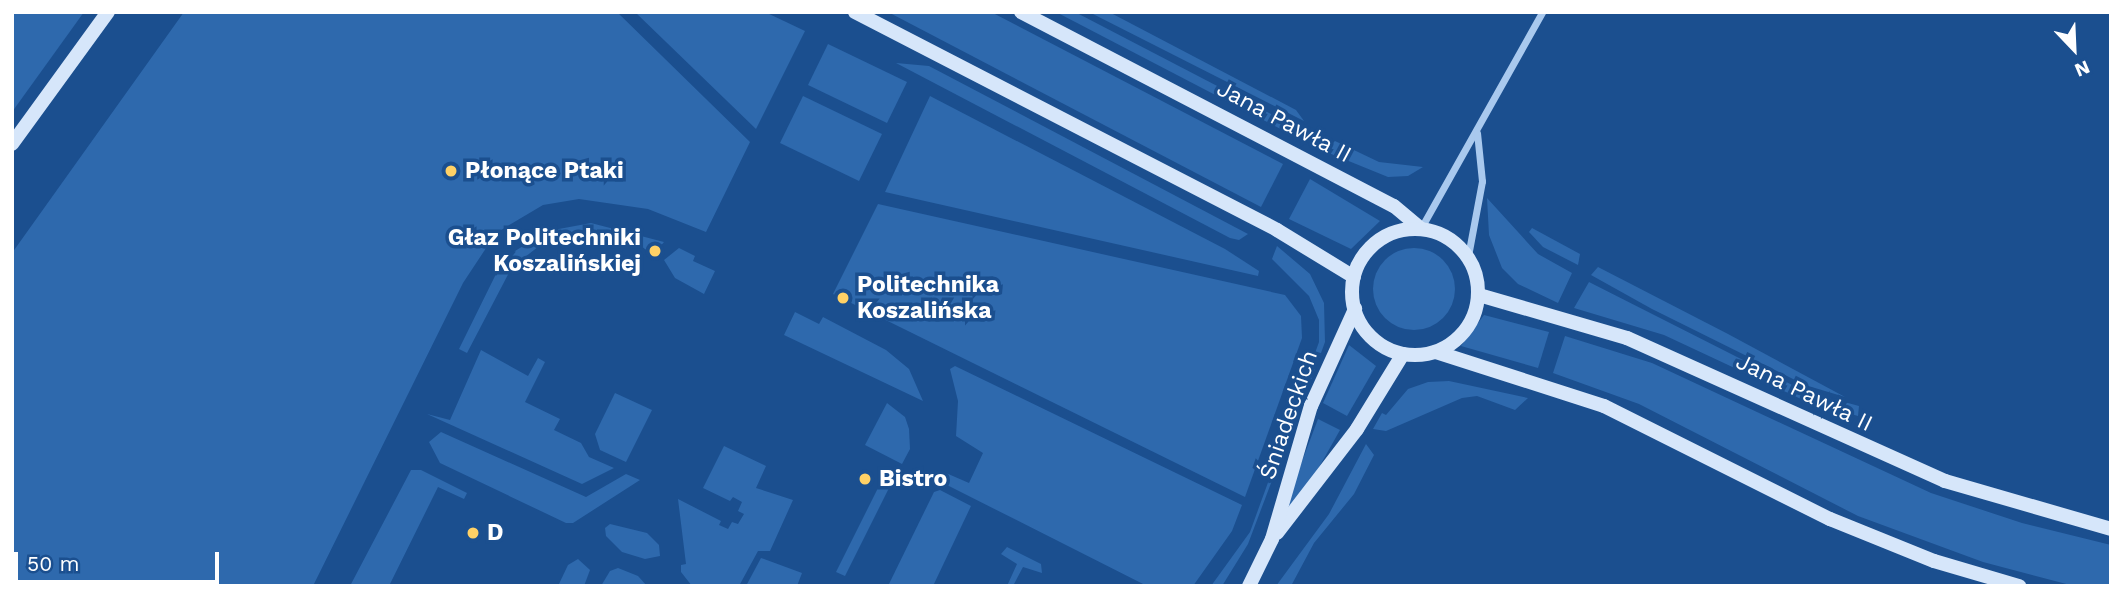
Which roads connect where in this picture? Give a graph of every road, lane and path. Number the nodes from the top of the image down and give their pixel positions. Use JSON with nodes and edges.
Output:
{"nodes":[{"id":1,"x":108,"y":12,"type":"edge"},
{"id":2,"x":855,"y":12,"type":"edge"},
{"id":3,"x":1021,"y":12,"type":"edge"},
{"id":4,"x":1542,"y":12,"type":"edge"},
{"id":5,"x":1477,"y":132,"type":"junction"},
{"id":6,"x":12,"y":144,"type":"edge"},
{"id":7,"x":1421,"y":229,"type":"junction"},
{"id":8,"x":1468,"y":257,"type":"junction"},
{"id":9,"x":1354,"y":277,"type":"junction"},
{"id":10,"x":1479,"y":295,"type":"junction"},
{"id":11,"x":1354,"y":309,"type":"junction"},
{"id":12,"x":1436,"y":352,"type":"junction"},
{"id":13,"x":1403,"y":354,"type":"junction"},
{"id":14,"x":2111,"y":529,"type":"edge"},
{"id":15,"x":1272,"y":539,"type":"junction"},
{"id":16,"x":1249,"y":586,"type":"edge"},
{"id":17,"x":2019,"y":586,"type":"edge"}],
"edges":[{"from":1,"to":6,"type":"main road"},
{"from":2,"to":9,"type":"main road"},
{"from":3,"to":7,"type":"main road","name":"Jana Pawła II"},
{"from":4,"to":5,"type":"street"},
{"from":5,"to":7,"type":"street"},
{"from":5,"to":8,"type":"street"},
{"from":7,"to":8,"type":"main road"},
{"from":7,"to":9,"type":"main road"},
{"from":8,"to":10,"type":"main road"},
{"from":9,"to":11,"type":"main road"},
{"from":10,"to":12,"type":"main road"},
{"from":10,"to":14,"type":"main road","name":"Jana Pawła II"},
{"from":11,"to":13,"type":"main road"},
{"from":11,"to":15,"type":"main road","name":"Śniadeckich"},
{"from":12,"to":13,"type":"main road"},
{"from":12,"to":17,"type":"main road"},
{"from":13,"to":15,"type":"main road","name":"Śniadeckich"},
{"from":15,"to":16,"type":"main road","name":"Śniadeckich"}]}
